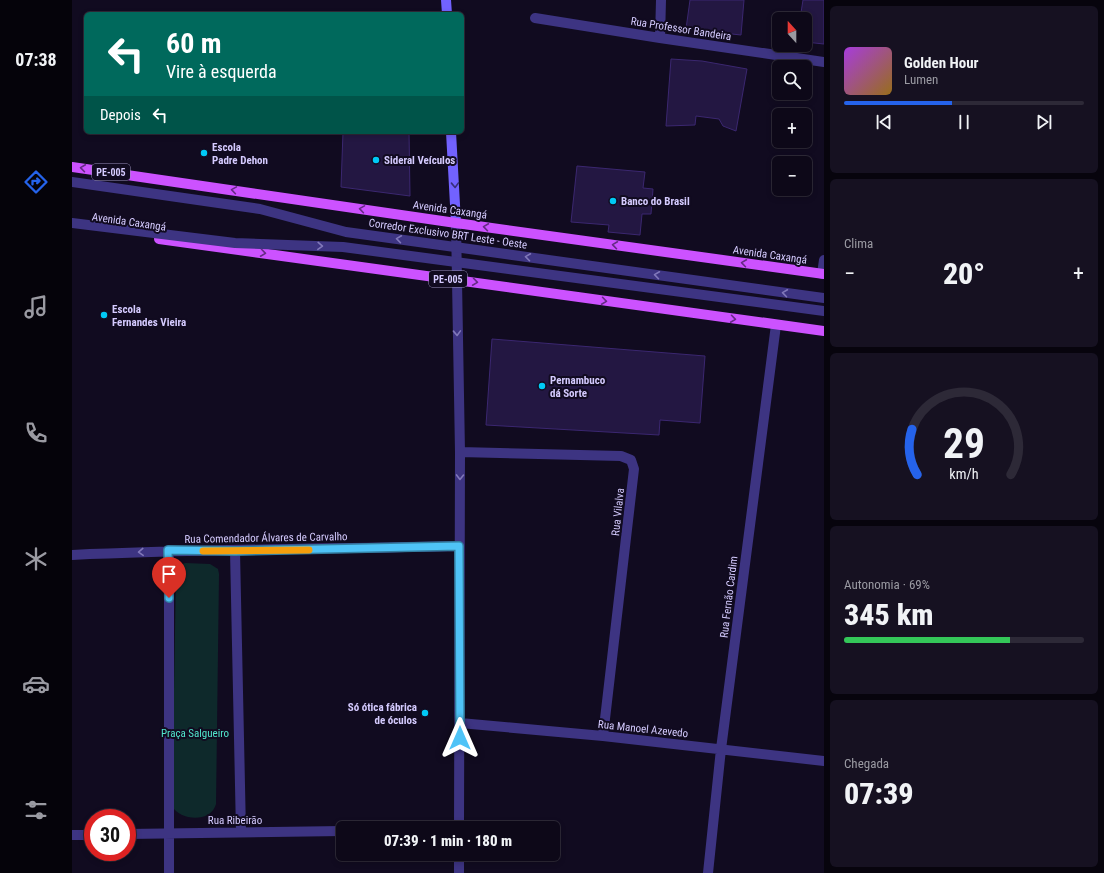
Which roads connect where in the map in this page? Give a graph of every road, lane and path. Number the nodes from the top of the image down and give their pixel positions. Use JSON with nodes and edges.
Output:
{"nodes":[{"id":1,"x":446,"y":0,"type":"edge"},
{"id":2,"x":662,"y":0,"type":"edge"},
{"id":3,"x":447,"y":12,"type":"edge"},
{"id":4,"x":535,"y":18,"type":"dead end"},
{"id":5,"x":660,"y":38,"type":"junction"},
{"id":6,"x":824,"y":62,"type":"edge"},
{"id":7,"x":451,"y":134,"type":"edge"},
{"id":8,"x":72,"y":167,"type":"edge"},
{"id":9,"x":72,"y":182,"type":"edge"},
{"id":10,"x":72,"y":223,"type":"edge"},
{"id":11,"x":456,"y":223,"type":"junction"},
{"id":12,"x":72,"y":226,"type":"edge"},
{"id":13,"x":824,"y":260,"type":"edge"},
{"id":14,"x":823,"y":274,"type":"edge"},
{"id":15,"x":458,"y":280,"type":"junction"},
{"id":16,"x":824,"y":298,"type":"edge"},
{"id":17,"x":824,"y":310,"type":"edge"},
{"id":18,"x":776,"y":325,"type":"junction"},
{"id":19,"x":824,"y":331,"type":"edge"},
{"id":20,"x":460,"y":452,"type":"junction"},
{"id":21,"x":459,"y":546,"type":"junction"},
{"id":22,"x":168,"y":550,"type":"junction"},
{"id":23,"x":235,"y":551,"type":"junction"},
{"id":24,"x":72,"y":555,"type":"edge"},
{"id":25,"x":460,"y":723,"type":"junction"},
{"id":26,"x":603,"y":736,"type":"junction"},
{"id":27,"x":721,"y":749,"type":"junction"},
{"id":28,"x":824,"y":761,"type":"edge"},
{"id":29,"x":459,"y":821,"type":"edge"},
{"id":30,"x":336,"y":831,"type":"edge"},
{"id":31,"x":170,"y":832,"type":"junction"},
{"id":32,"x":241,"y":832,"type":"junction"},
{"id":33,"x":136,"y":834,"type":"edge"},
{"id":34,"x":72,"y":835,"type":"edge"},
{"id":35,"x":84,"y":835,"type":"edge"},
{"id":36,"x":459,"y":861,"type":"edge"},
{"id":37,"x":169,"y":873,"type":"edge"},
{"id":38,"x":459,"y":873,"type":"edge"},
{"id":39,"x":708,"y":873,"type":"edge"}],
"edges":[{"from":1,"to":3,"type":"street"},
{"from":2,"to":5,"type":"street"},
{"from":4,"to":5,"type":"street","name":"Rua Professor Bandeira"},
{"from":5,"to":6,"type":"street","name":"Rua Professor Bandeira"},
{"from":7,"to":11,"type":"street","one_way":true},
{"from":11,"to":8,"type":"main road","name":"Avenida Caxangá","number":"PE-005","one_way":true},
{"from":16,"to":9,"type":"street","name":"Corredor Exclusivo BRT Leste - Oeste","one_way":true,"bridge":true},
{"from":10,"to":17,"type":"street","one_way":true,"bridge":true},
{"from":14,"to":11,"type":"main road","name":"Avenida Caxangá","number":"PE-005","one_way":true},
{"from":11,"to":15,"type":"street"},
{"from":12,"to":15,"type":"main road","name":"Avenida Caxangá","number":"PE-005","one_way":true},
{"from":13,"to":14,"type":"street"},
{"from":15,"to":18,"type":"main road","name":"Avenida Caxangá","number":"PE-005","one_way":true},
{"from":15,"to":20,"type":"street","one_way":true},
{"from":18,"to":19,"type":"main road","name":"Avenida Caxangá","number":"PE-005"},
{"from":18,"to":27,"type":"street","name":"Rua Fernão Cardim"},
{"from":20,"to":21,"type":"street","one_way":true},
{"from":20,"to":26,"type":"street","name":"Rua Vilalva"},
{"from":21,"to":23,"type":"street","name":"Rua Comendador Álvares de Carvalho"},
{"from":21,"to":25,"type":"street"},
{"from":22,"to":23,"type":"street","name":"Rua Comendador Álvares de Carvalho"},
{"from":22,"to":24,"type":"street","name":"Rua Comendador Álvares de Carvalho","one_way":true},
{"from":22,"to":31,"type":"street"},
{"from":23,"to":32,"type":"street"},
{"from":25,"to":26,"type":"street","name":"Rua Manoel Azevedo"},
{"from":25,"to":29,"type":"street"},
{"from":26,"to":27,"type":"street","name":"Rua Manoel Azevedo"},
{"from":27,"to":28,"type":"street","name":"Rua Manoel Azevedo"},
{"from":27,"to":39,"type":"street","name":"Rua Fernão Cardim"},
{"from":30,"to":32,"type":"street","name":"Rua Ribeirão"},
{"from":31,"to":32,"type":"street","name":"Rua Ribeirão"},
{"from":31,"to":33,"type":"street","name":"Rua Ribeirão"},
{"from":31,"to":37,"type":"street"},
{"from":34,"to":35,"type":"street"},
{"from":36,"to":38,"type":"street"}]}
